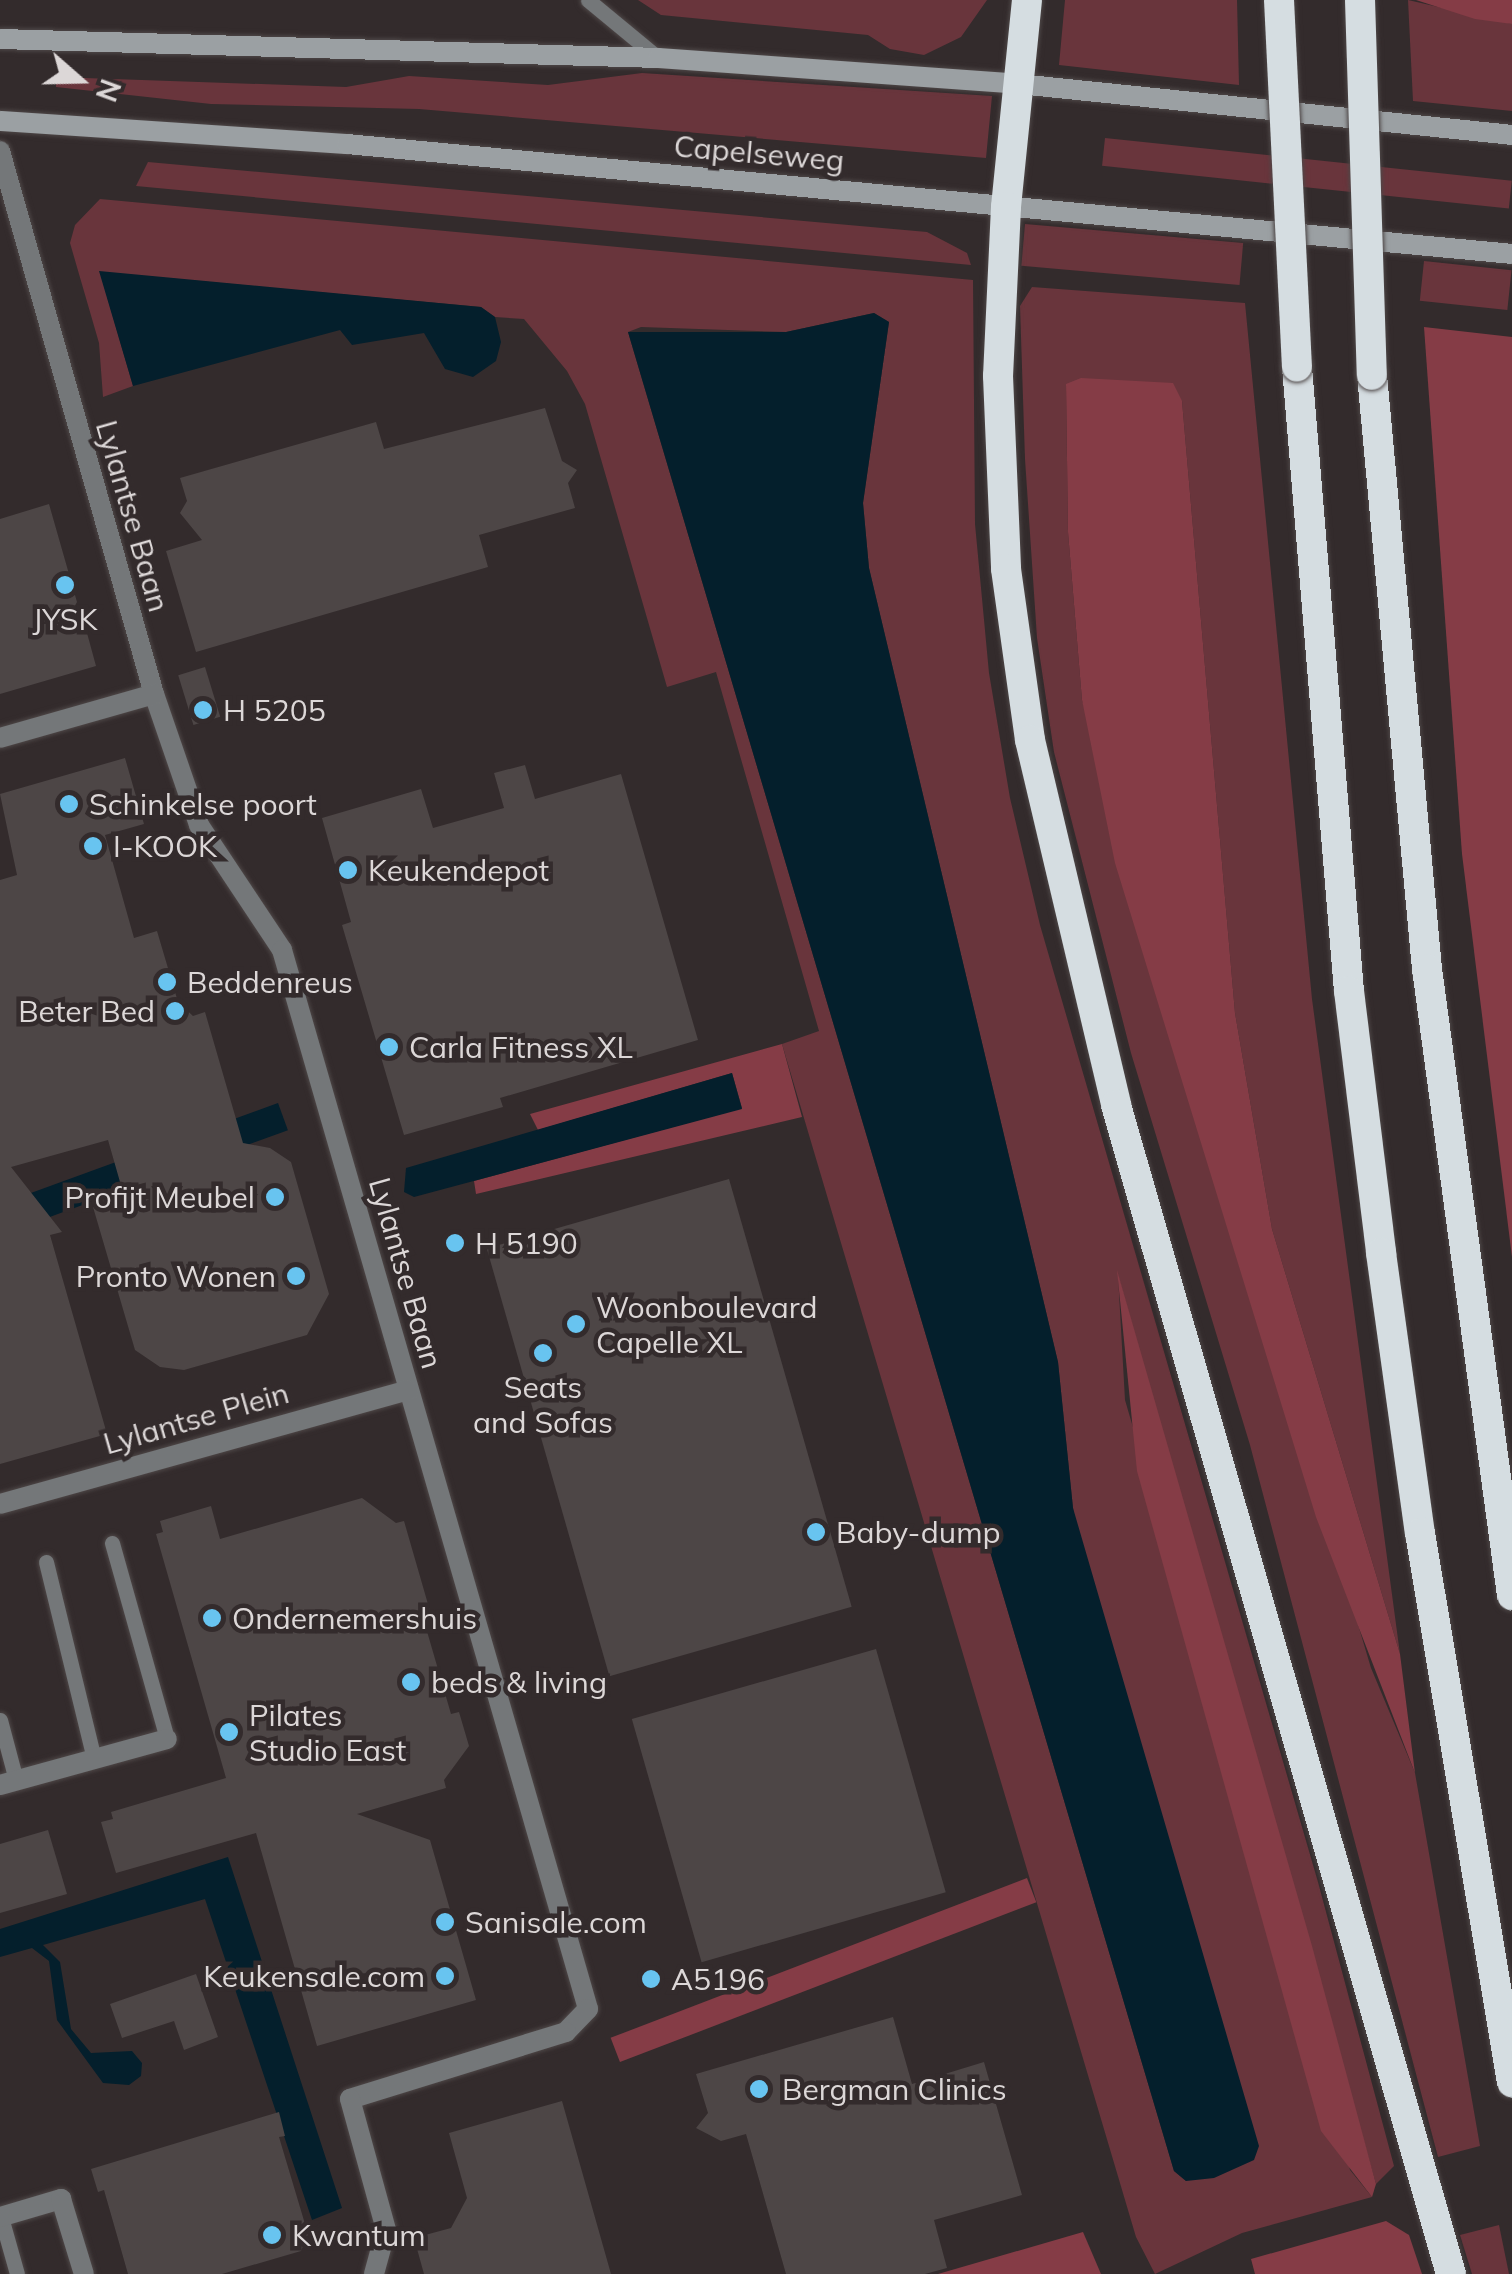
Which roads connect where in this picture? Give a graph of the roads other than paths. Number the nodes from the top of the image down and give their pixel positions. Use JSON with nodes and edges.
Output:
{"nodes":[{"id":1,"x":588,"y":0,"type":"edge"},
{"id":2,"x":1028,"y":0,"type":"edge"},
{"id":3,"x":1279,"y":0,"type":"edge"},
{"id":4,"x":1360,"y":0,"type":"edge"},
{"id":5,"x":0,"y":38,"type":"edge"},
{"id":6,"x":658,"y":58,"type":"junction"},
{"id":7,"x":1019,"y":84,"type":"junction"},
{"id":8,"x":0,"y":120,"type":"edge"},
{"id":9,"x":1512,"y":135,"type":"edge"},
{"id":10,"x":0,"y":151,"type":"edge"},
{"id":11,"x":1006,"y":207,"type":"junction"},
{"id":12,"x":1512,"y":254,"type":"edge"},
{"id":13,"x":154,"y":694,"type":"junction"},
{"id":14,"x":0,"y":738,"type":"edge"},
{"id":15,"x":408,"y":1390,"type":"junction"},
{"id":16,"x":0,"y":1504,"type":"edge"},
{"id":17,"x":112,"y":1543,"type":"dead end"},
{"id":18,"x":46,"y":1562,"type":"dead end"},
{"id":19,"x":1512,"y":1595,"type":"edge"},
{"id":20,"x":0,"y":1720,"type":"edge"},
{"id":21,"x":167,"y":1739,"type":"joint"},
{"id":22,"x":94,"y":1759,"type":"junction"},
{"id":23,"x":8,"y":1782,"type":"edge"},
{"id":24,"x":1512,"y":2082,"type":"edge"},
{"id":25,"x":0,"y":2217,"type":"edge"},
{"id":26,"x":18,"y":2274,"type":"edge"},
{"id":27,"x":84,"y":2274,"type":"edge"},
{"id":28,"x":374,"y":2274,"type":"edge"},
{"id":29,"x":1451,"y":2274,"type":"edge"}],
"edges":[{"from":1,"to":6,"type":"lane"},
{"from":2,"to":7,"type":"highway"},
{"from":3,"to":24,"type":"highway","bridge":true},
{"from":4,"to":19,"type":"highway","bridge":true},
{"from":5,"to":6,"type":"main road"},
{"from":6,"to":7,"type":"main road"},
{"from":7,"to":9,"type":"main road"},
{"from":7,"to":11,"type":"highway"},
{"from":8,"to":11,"type":"main road","name":"Capelseweg"},
{"from":10,"to":13,"type":"street","name":"Lylantse Baan"},
{"from":11,"to":12,"type":"main road","name":"Capelseweg"},
{"from":11,"to":29,"type":"highway"},
{"from":13,"to":14,"type":"street"},
{"from":13,"to":15,"type":"street","name":"Lylantse Baan"},
{"from":15,"to":16,"type":"street","name":"Lylantse Plein"},
{"from":15,"to":28,"type":"street","name":"Lylantse Baan"},
{"from":17,"to":21,"type":"lane"},
{"from":18,"to":22,"type":"lane"},
{"from":20,"to":23,"type":"lane"},
{"from":21,"to":22,"type":"street"},
{"from":22,"to":23,"type":"street"},
{"from":25,"to":26,"type":"lane"},
{"from":25,"to":27,"type":"street"}]}
